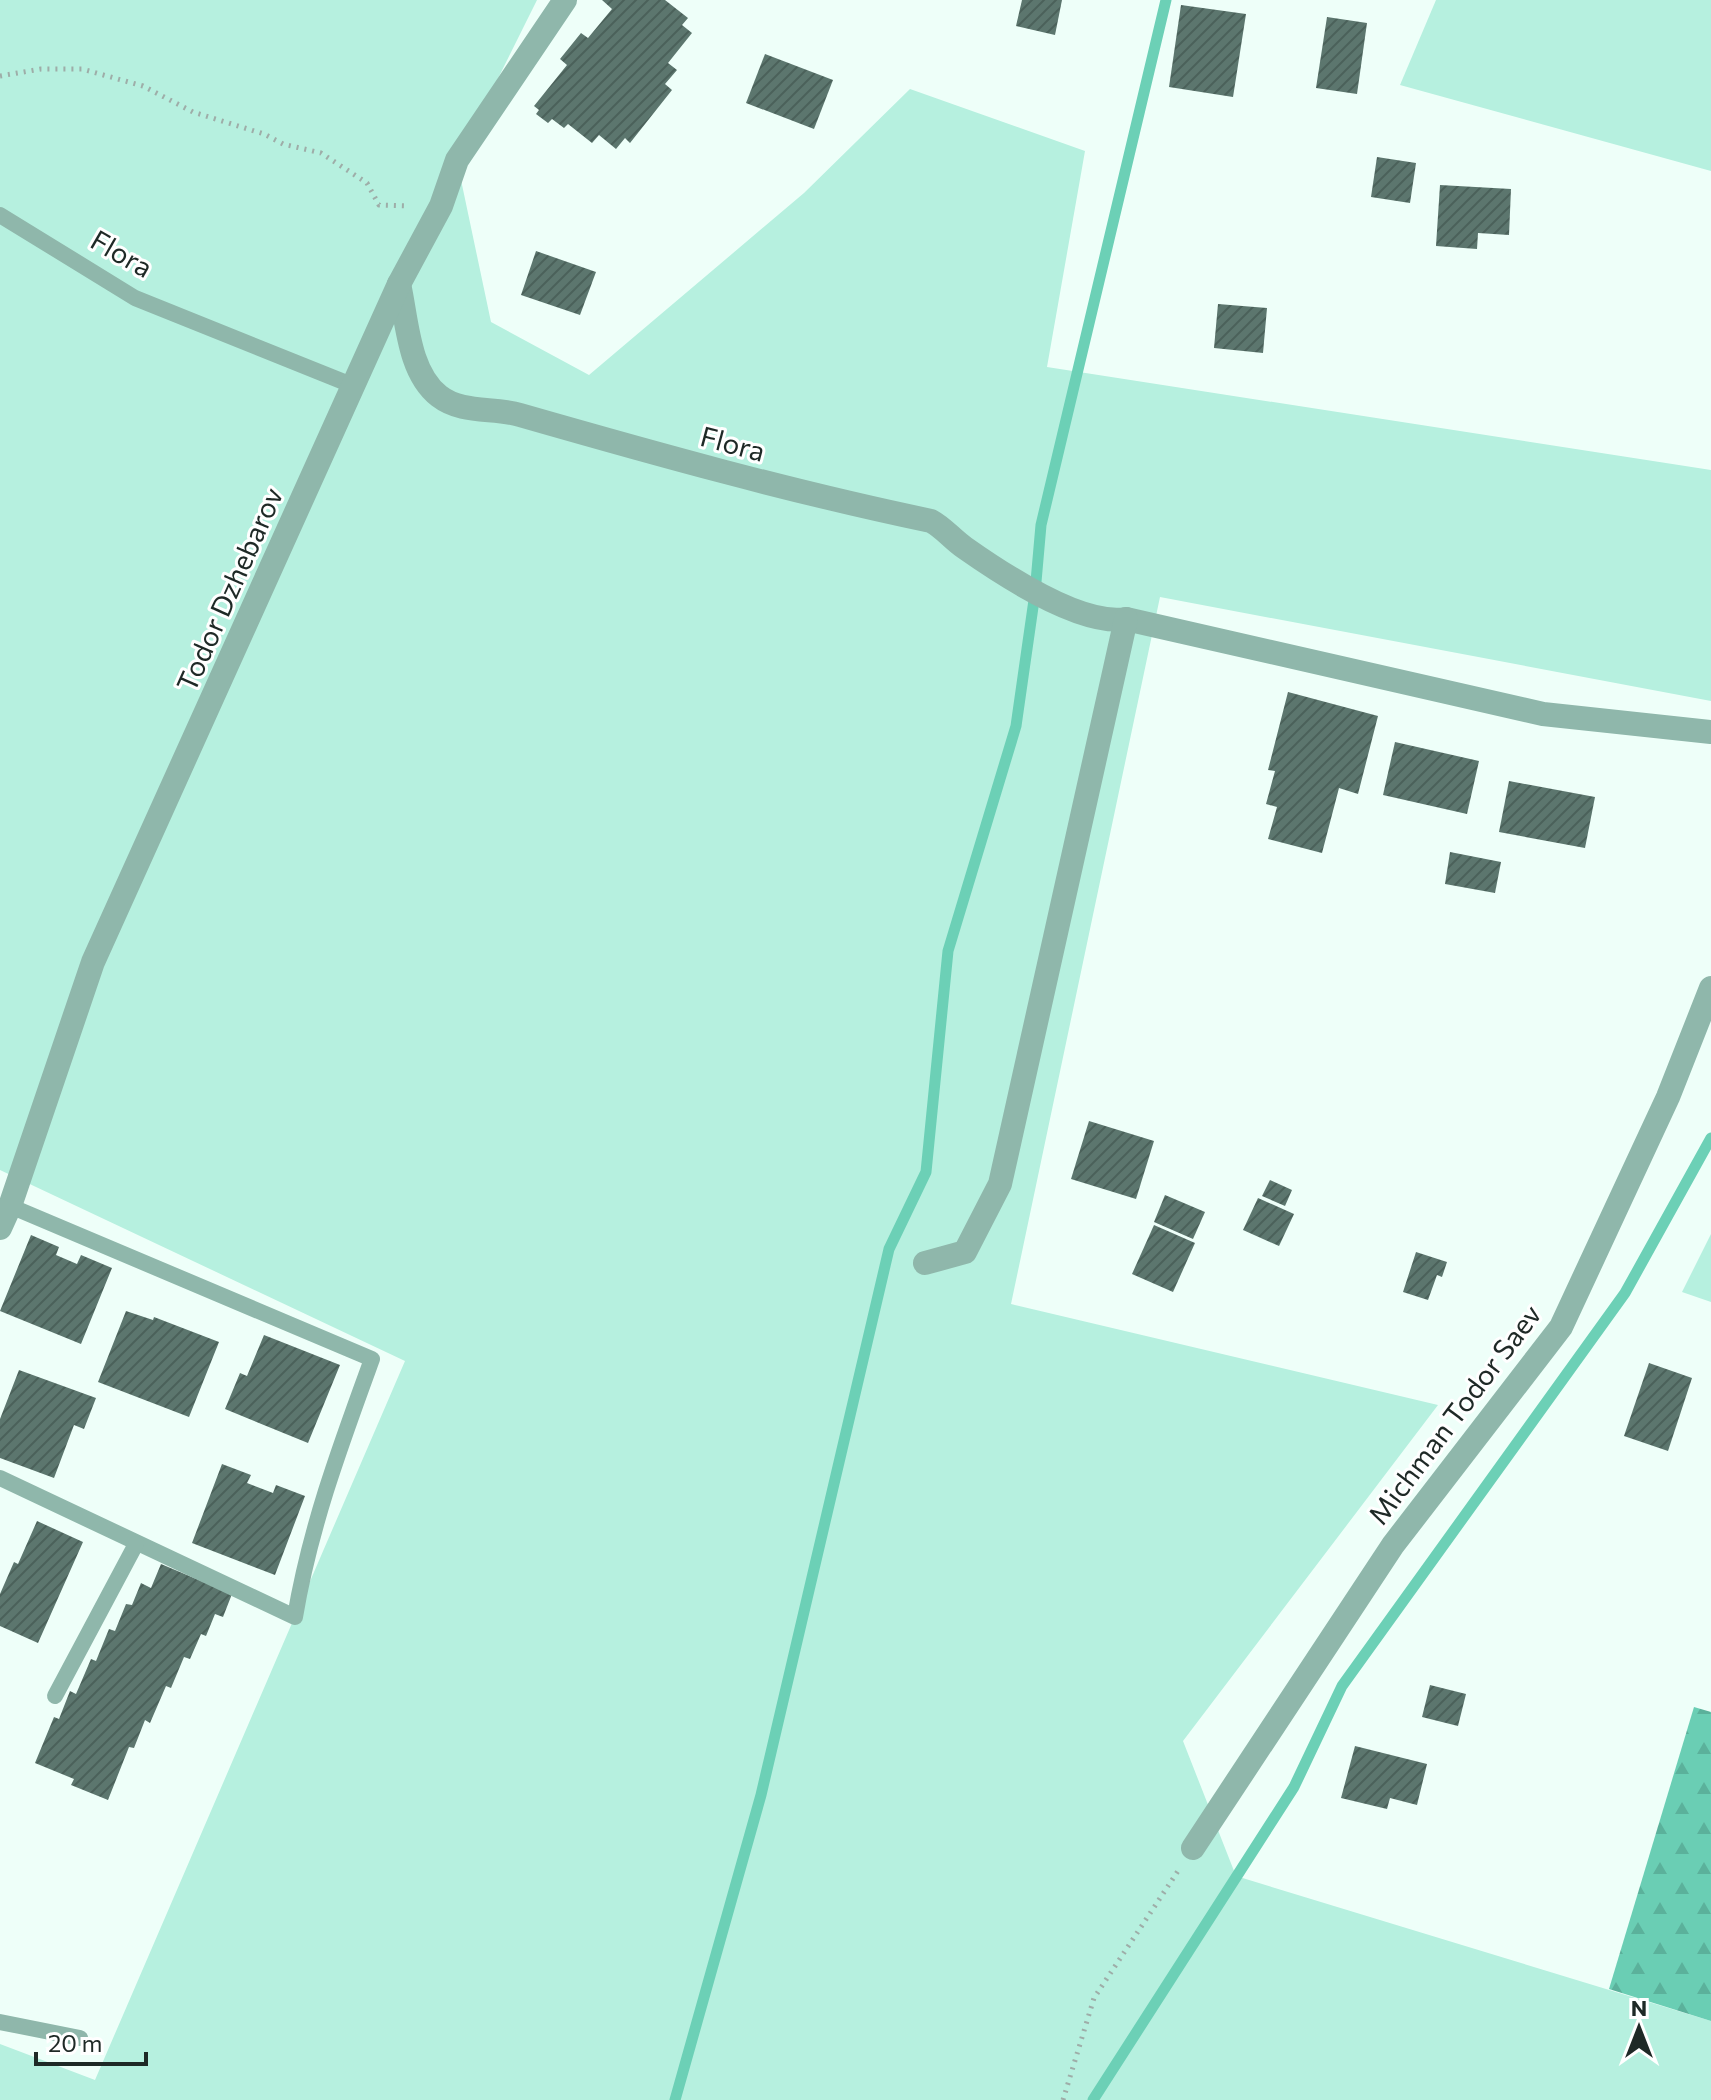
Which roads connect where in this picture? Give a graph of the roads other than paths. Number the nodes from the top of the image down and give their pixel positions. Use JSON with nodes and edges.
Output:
{"nodes":[{"id":1,"x":565,"y":0,"type":"edge"},
{"id":2,"x":0,"y":215,"type":"edge"},
{"id":3,"x":399,"y":284,"type":"junction"},
{"id":4,"x":354,"y":386,"type":"junction"},
{"id":5,"x":1119,"y":620,"type":"junction"},
{"id":6,"x":1711,"y":732,"type":"edge"},
{"id":7,"x":1711,"y":988,"type":"edge"},
{"id":8,"x":10,"y":1206,"type":"junction"},
{"id":9,"x":0,"y":1228,"type":"edge"},
{"id":10,"x":925,"y":1263,"type":"dead end"},
{"id":11,"x":0,"y":1478,"type":"edge"},
{"id":12,"x":136,"y":1544,"type":"junction"},
{"id":13,"x":55,"y":1696,"type":"dead end"},
{"id":14,"x":1193,"y":1848,"type":"road end"},
{"id":15,"x":0,"y":2022,"type":"edge"},
{"id":16,"x":80,"y":2038,"type":"dead end"}],
"edges":[{"from":1,"to":3,"type":"street","name":"Todor Dzhebarov"},
{"from":2,"to":4,"type":"lane","name":"Flora"},
{"from":3,"to":4,"type":"street","name":"Todor Dzhebarov"},
{"from":3,"to":5,"type":"street","name":"Flora"},
{"from":4,"to":8,"type":"street","name":"Todor Dzhebarov"},
{"from":5,"to":6,"type":"street","name":"Flora"},
{"from":5,"to":10,"type":"street"},
{"from":7,"to":14,"type":"street","name":"Michman Todor Saev"},
{"from":8,"to":9,"type":"street","name":"Todor Dzhebarov"},
{"from":8,"to":12,"type":"lane"},
{"from":11,"to":12,"type":"lane"},
{"from":12,"to":13,"type":"lane"},
{"from":15,"to":16,"type":"lane"}]}
